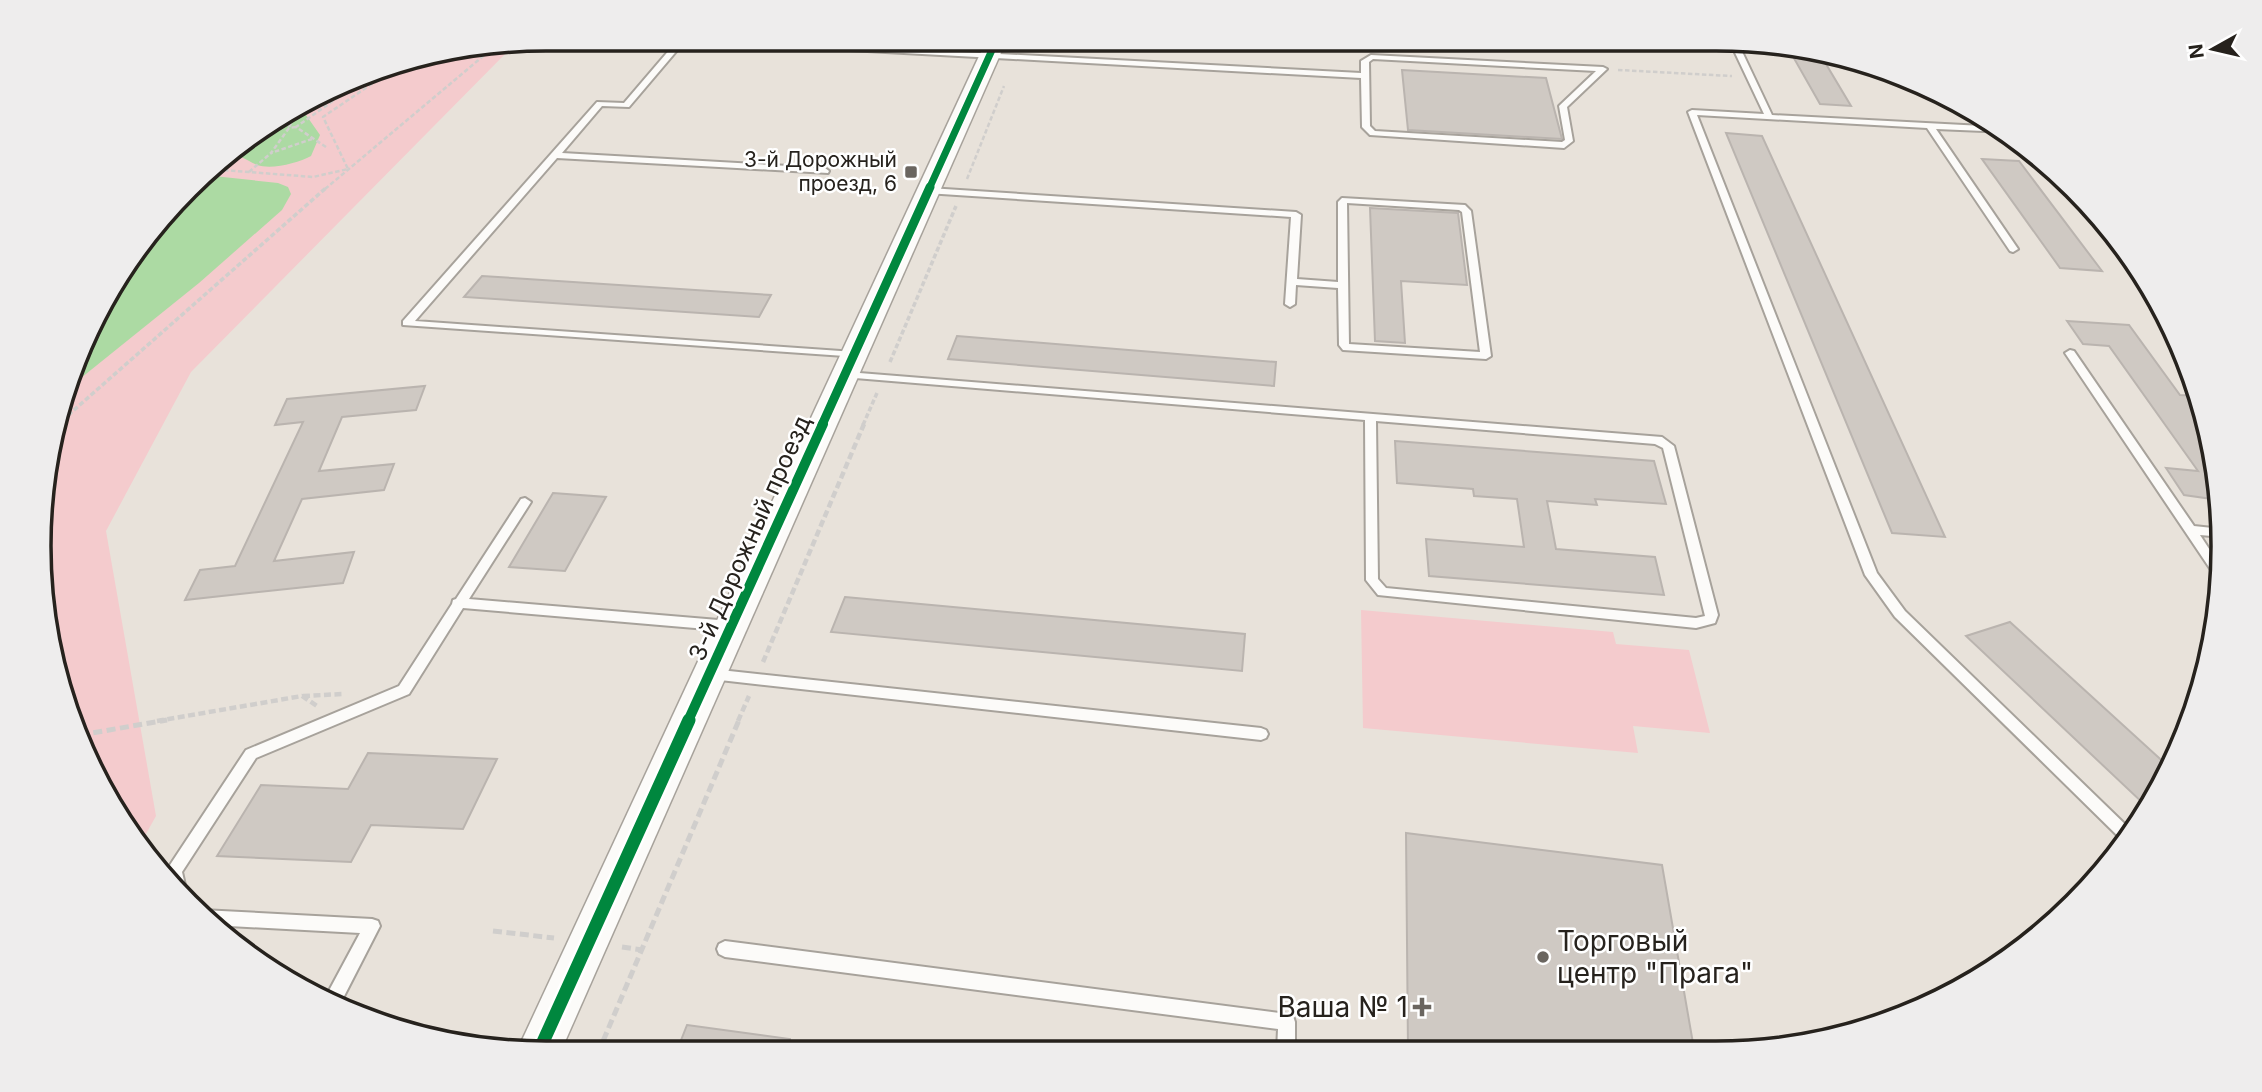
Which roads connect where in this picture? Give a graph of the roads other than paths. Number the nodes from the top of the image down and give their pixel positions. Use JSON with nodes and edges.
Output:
{"nodes":[{"id":1,"x":672,"y":51,"type":"edge"},
{"id":2,"x":1000,"y":51,"type":"edge"},
{"id":3,"x":1015,"y":51,"type":"edge"},
{"id":4,"x":1739,"y":52,"type":"edge"},
{"id":5,"x":1365,"y":76,"type":"junction"},
{"id":6,"x":1769,"y":117,"type":"junction"},
{"id":7,"x":1930,"y":126,"type":"junction"},
{"id":8,"x":1984,"y":130,"type":"edge"},
{"id":9,"x":555,"y":155,"type":"junction"},
{"id":10,"x":825,"y":170,"type":"dead end"},
{"id":11,"x":929,"y":191,"type":"junction"},
{"id":12,"x":2013,"y":248,"type":"dead end"},
{"id":13,"x":1292,"y":282,"type":"junction"},
{"id":14,"x":1343,"y":285,"type":"junction"},
{"id":15,"x":1290,"y":304,"type":"dead end"},
{"id":16,"x":2070,"y":353,"type":"dead end"},
{"id":17,"x":851,"y":365,"type":"junction"},
{"id":18,"x":1370,"y":417,"type":"junction"},
{"id":19,"x":525,"y":502,"type":"dead end"},
{"id":20,"x":2190,"y":530,"type":"junction"},
{"id":21,"x":2211,"y":532,"type":"edge"},
{"id":22,"x":2211,"y":560,"type":"edge"},
{"id":23,"x":458,"y":603,"type":"junction"},
{"id":24,"x":733,"y":627,"type":"junction"},
{"id":25,"x":711,"y":674,"type":"junction"},
{"id":26,"x":1261,"y":734,"type":"dead end"},
{"id":27,"x":2121,"y":830,"type":"edge"},
{"id":28,"x":175,"y":874,"type":"edge"},
{"id":29,"x":219,"y":918,"type":"edge"},
{"id":30,"x":725,"y":949,"type":"dead end"},
{"id":31,"x":336,"y":994,"type":"edge"},
{"id":32,"x":544,"y":1041,"type":"edge"},
{"id":33,"x":1286,"y":1041,"type":"edge"}],
"edges":[{"from":1,"to":9,"type":"lane"},
{"from":2,"to":11,"type":"street","name":"3-й Дорожный проезд"},
{"from":3,"to":5,"type":"lane"},
{"from":4,"to":6,"type":"lane"},
{"from":5,"to":5,"type":"lane"},
{"from":6,"to":7,"type":"lane"},
{"from":6,"to":27,"type":"lane"},
{"from":7,"to":8,"type":"lane"},
{"from":7,"to":12,"type":"lane"},
{"from":9,"to":10,"type":"lane"},
{"from":9,"to":17,"type":"lane"},
{"from":11,"to":13,"type":"lane"},
{"from":11,"to":17,"type":"street","name":"3-й Дорожный проезд"},
{"from":13,"to":14,"type":"lane"},
{"from":13,"to":15,"type":"lane"},
{"from":14,"to":14,"type":"lane"},
{"from":16,"to":20,"type":"lane"},
{"from":17,"to":18,"type":"lane"},
{"from":17,"to":24,"type":"street","name":"3-й Дорожный проезд"},
{"from":18,"to":18,"type":"lane"},
{"from":19,"to":23,"type":"lane"},
{"from":20,"to":21,"type":"lane"},
{"from":20,"to":22,"type":"lane"},
{"from":23,"to":24,"type":"lane"},
{"from":23,"to":28,"type":"lane"},
{"from":24,"to":25,"type":"street","name":"3-й Дорожный проезд"},
{"from":25,"to":26,"type":"lane"},
{"from":25,"to":32,"type":"street","name":"3-й Дорожный проезд"},
{"from":29,"to":31,"type":"lane"},
{"from":30,"to":33,"type":"lane"}]}
